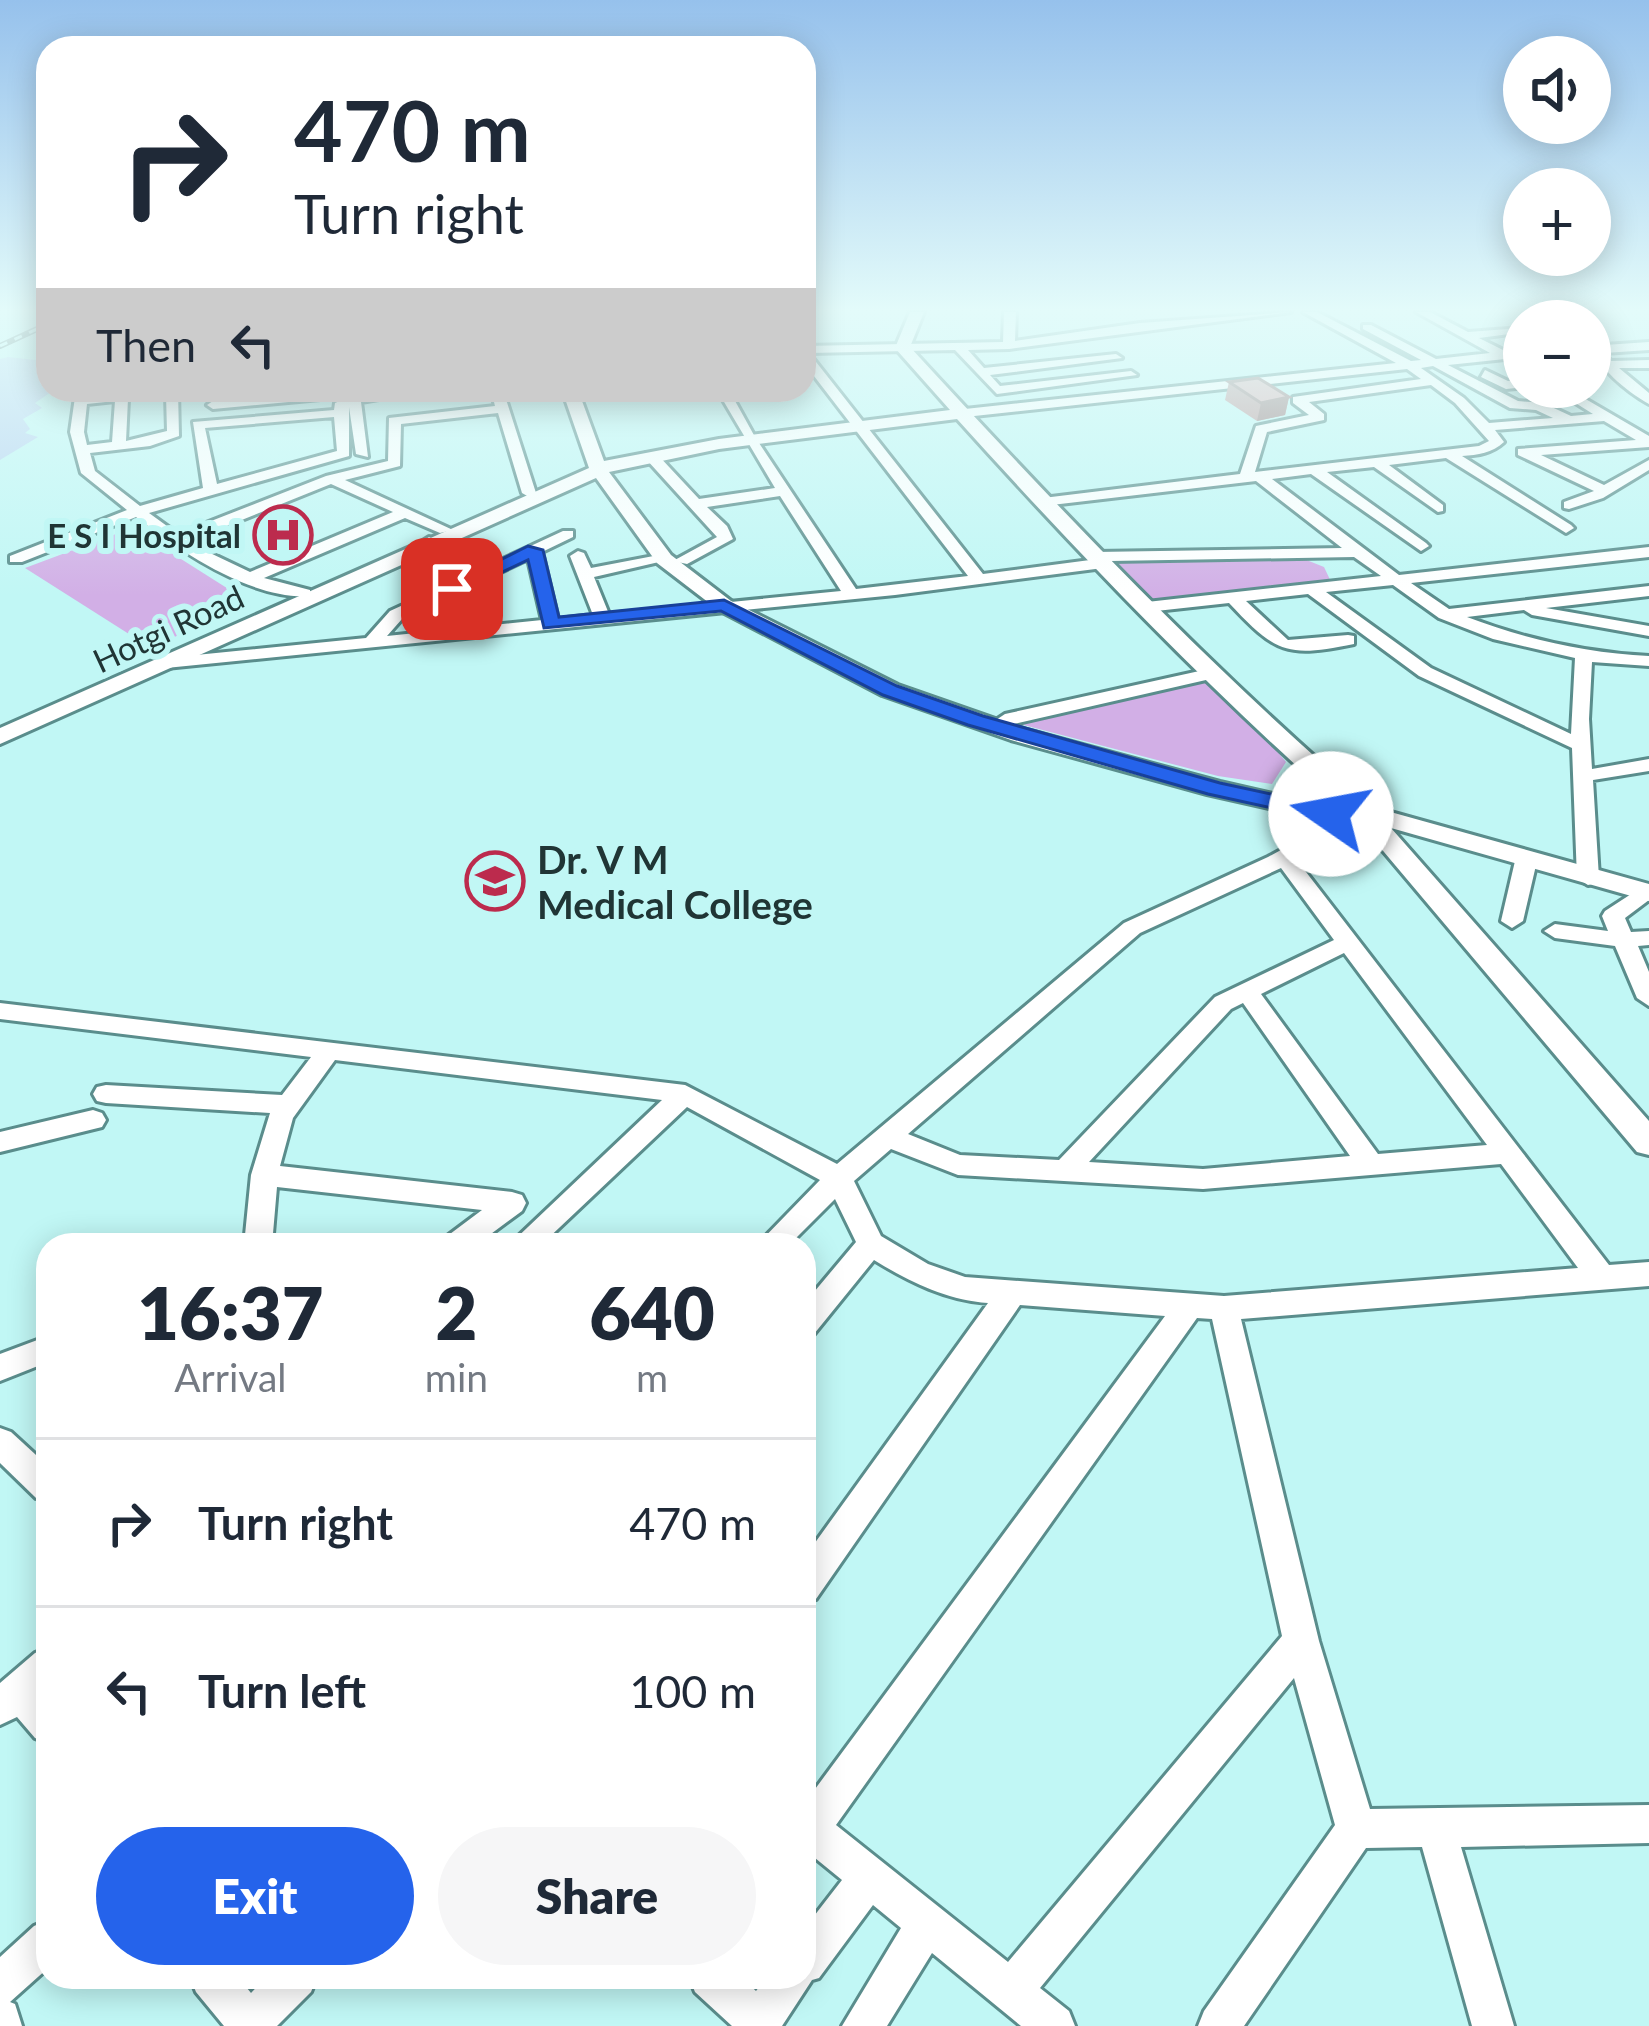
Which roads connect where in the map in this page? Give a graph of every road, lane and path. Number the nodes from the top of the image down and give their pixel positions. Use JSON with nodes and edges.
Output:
{"nodes":[{"id":1,"x":81,"y":407,"type":"edge"},
{"id":2,"x":121,"y":407,"type":"edge"},
{"id":3,"x":173,"y":407,"type":"edge"},
{"id":4,"x":301,"y":407,"type":"edge"},
{"id":5,"x":343,"y":407,"type":"edge"},
{"id":6,"x":346,"y":407,"type":"edge"},
{"id":7,"x":577,"y":407,"type":"edge"},
{"id":8,"x":587,"y":407,"type":"edge"},
{"id":9,"x":732,"y":407,"type":"edge"},
{"id":10,"x":846,"y":407,"type":"edge"},
{"id":11,"x":958,"y":407,"type":"edge"},
{"id":12,"x":1020,"y":407,"type":"edge"},
{"id":13,"x":1307,"y":407,"type":"edge"},
{"id":14,"x":1464,"y":407,"type":"edge"},
{"id":15,"x":1539,"y":407,"type":"edge"},
{"id":16,"x":1592,"y":408,"type":"edge"},
{"id":17,"x":502,"y":409,"type":"joint"},
{"id":18,"x":964,"y":413,"type":"junction"},
{"id":19,"x":1607,"y":417,"type":"junction"},
{"id":20,"x":1569,"y":420,"type":"junction"},
{"id":21,"x":859,"y":425,"type":"junction"},
{"id":22,"x":1487,"y":427,"type":"junction"},
{"id":23,"x":750,"y":438,"type":"junction"},
{"id":24,"x":1649,"y":442,"type":"edge"},
{"id":25,"x":119,"y":444,"type":"junction"},
{"id":26,"x":1492,"y":444,"type":"junction"},
{"id":27,"x":80,"y":450,"type":"junction"},
{"id":28,"x":1523,"y":452,"type":"junction"},
{"id":29,"x":363,"y":454,"type":"dead end"},
{"id":30,"x":1449,"y":454,"type":"junction"},
{"id":31,"x":651,"y":456,"type":"junction"},
{"id":32,"x":1376,"y":462,"type":"junction"},
{"id":33,"x":603,"y":464,"type":"junction"},
{"id":34,"x":1649,"y":464,"type":"edge"},
{"id":35,"x":1313,"y":470,"type":"junction"},
{"id":36,"x":1252,"y":477,"type":"junction"},
{"id":37,"x":331,"y":478,"type":"junction"},
{"id":38,"x":1601,"y":489,"type":"junction"},
{"id":39,"x":785,"y":491,"type":"junction"},
{"id":40,"x":212,"y":493,"type":"junction"},
{"id":41,"x":529,"y":493,"type":"junction"},
{"id":42,"x":1043,"y":502,"type":"junction"},
{"id":43,"x":695,"y":504,"type":"junction"},
{"id":44,"x":1569,"y":505,"type":"dead end"},
{"id":45,"x":1438,"y":508,"type":"dead end"},
{"id":46,"x":135,"y":512,"type":"junction"},
{"id":47,"x":404,"y":513,"type":"junction"},
{"id":48,"x":1566,"y":528,"type":"dead end"},
{"id":49,"x":568,"y":534,"type":"dead end"},
{"id":50,"x":437,"y":536,"type":"junction"},
{"id":51,"x":175,"y":541,"type":"junction"},
{"id":52,"x":1421,"y":546,"type":"dead end"},
{"id":53,"x":534,"y":550,"type":"junction"},
{"id":54,"x":1357,"y":552,"type":"junction"},
{"id":55,"x":1649,"y":552,"type":"edge"},
{"id":56,"x":16,"y":559,"type":"dead end"},
{"id":57,"x":672,"y":560,"type":"junction"},
{"id":58,"x":1100,"y":560,"type":"junction"},
{"id":59,"x":1580,"y":560,"type":"junction"},
{"id":60,"x":491,"y":571,"type":"junction"},
{"id":61,"x":250,"y":578,"type":"junction"},
{"id":62,"x":979,"y":579,"type":"junction"},
{"id":63,"x":1395,"y":580,"type":"junction"},
{"id":64,"x":1311,"y":589,"type":"junction"},
{"id":65,"x":1649,"y":591,"type":"edge"},
{"id":66,"x":304,"y":593,"type":"junction"},
{"id":67,"x":850,"y":594,"type":"junction"},
{"id":68,"x":1624,"y":594,"type":"junction"},
{"id":69,"x":1233,"y":597,"type":"junction"},
{"id":70,"x":733,"y":604,"type":"junction"},
{"id":71,"x":1518,"y":606,"type":"junction"},
{"id":72,"x":1147,"y":607,"type":"junction"},
{"id":73,"x":1445,"y":614,"type":"junction"},
{"id":74,"x":602,"y":618,"type":"junction"},
{"id":75,"x":551,"y":624,"type":"junction"},
{"id":76,"x":1649,"y":627,"type":"edge"},
{"id":77,"x":1348,"y":640,"type":"dead end"},
{"id":78,"x":372,"y":642,"type":"junction"},
{"id":79,"x":1584,"y":655,"type":"junction"},
{"id":80,"x":1649,"y":661,"type":"edge"},
{"id":81,"x":166,"y":663,"type":"junction"},
{"id":82,"x":1213,"y":673,"type":"junction"},
{"id":83,"x":1005,"y":720,"type":"junction"},
{"id":84,"x":0,"y":733,"type":"edge"},
{"id":85,"x":1582,"y":746,"type":"junction"},
{"id":86,"x":1649,"y":765,"type":"edge"},
{"id":87,"x":1584,"y":776,"type":"junction"},
{"id":88,"x":1338,"y":810,"type":"junction"},
{"id":89,"x":1382,"y":823,"type":"junction"},
{"id":90,"x":1284,"y":857,"type":"junction"},
{"id":91,"x":1526,"y":861,"type":"junction"},
{"id":92,"x":1588,"y":878,"type":"junction"},
{"id":93,"x":1647,"y":892,"type":"edge"},
{"id":94,"x":1512,"y":922,"type":"dead end"},
{"id":95,"x":1556,"y":932,"type":"dead end"},
{"id":96,"x":1649,"y":938,"type":"edge"},
{"id":97,"x":1623,"y":940,"type":"junction"},
{"id":98,"x":1348,"y":942,"type":"junction"},
{"id":99,"x":1646,"y":986,"type":"edge"},
{"id":100,"x":1247,"y":992,"type":"junction"},
{"id":101,"x":0,"y":1011,"type":"edge"},
{"id":102,"x":328,"y":1051,"type":"junction"},
{"id":103,"x":106,"y":1094,"type":"dead end"},
{"id":104,"x":685,"y":1094,"type":"junction"},
{"id":105,"x":290,"y":1105,"type":"junction"},
{"id":106,"x":93,"y":1120,"type":"dead end"},
{"id":107,"x":891,"y":1138,"type":"junction"},
{"id":108,"x":0,"y":1142,"type":"edge"},
{"id":109,"x":1649,"y":1143,"type":"edge"},
{"id":110,"x":1507,"y":1153,"type":"junction"},
{"id":111,"x":1371,"y":1165,"type":"junction"},
{"id":112,"x":1066,"y":1170,"type":"junction"},
{"id":113,"x":264,"y":1175,"type":"junction"},
{"id":114,"x":839,"y":1178,"type":"junction"},
{"id":115,"x":259,"y":1233,"type":"edge"},
{"id":116,"x":473,"y":1233,"type":"edge"},
{"id":117,"x":536,"y":1233,"type":"edge"},
{"id":118,"x":783,"y":1233,"type":"edge"},
{"id":119,"x":871,"y":1244,"type":"junction"},
{"id":120,"x":1649,"y":1274,"type":"edge"},
{"id":121,"x":1602,"y":1278,"type":"junction"},
{"id":122,"x":1012,"y":1293,"type":"junction"},
{"id":123,"x":1224,"y":1308,"type":"junction"},
{"id":124,"x":1186,"y":1309,"type":"junction"},
{"id":125,"x":816,"y":1310,"type":"edge"},
{"id":126,"x":36,"y":1354,"type":"edge"},
{"id":127,"x":0,"y":1368,"type":"edge"},
{"id":128,"x":0,"y":1442,"type":"edge"},
{"id":129,"x":36,"y":1476,"type":"edge"},
{"id":130,"x":816,"y":1570,"type":"edge"},
{"id":131,"x":1301,"y":1642,"type":"junction"},
{"id":132,"x":36,"y":1676,"type":"edge"},
{"id":133,"x":9,"y":1699,"type":"edge"},
{"id":134,"x":36,"y":1716,"type":"edge"},
{"id":135,"x":816,"y":1814,"type":"edge"},
{"id":136,"x":1649,"y":1824,"type":"edge"},
{"id":137,"x":1436,"y":1828,"type":"junction"},
{"id":138,"x":1356,"y":1829,"type":"junction"},
{"id":139,"x":816,"y":1833,"type":"edge"},
{"id":140,"x":869,"y":1876,"type":"junction"},
{"id":141,"x":927,"y":1923,"type":"junction"},
{"id":142,"x":816,"y":1947,"type":"edge"},
{"id":143,"x":36,"y":1951,"type":"edge"},
{"id":144,"x":0,"y":1985,"type":"edge"},
{"id":145,"x":220,"y":1989,"type":"edge"},
{"id":146,"x":284,"y":1989,"type":"edge"},
{"id":147,"x":723,"y":1989,"type":"edge"},
{"id":148,"x":784,"y":1989,"type":"edge"},
{"id":149,"x":1011,"y":1991,"type":"junction"},
{"id":150,"x":249,"y":2025,"type":"edge"},
{"id":151,"x":863,"y":2026,"type":"edge"},
{"id":152,"x":1053,"y":2026,"type":"edge"},
{"id":153,"x":1219,"y":2026,"type":"edge"},
{"id":154,"x":1493,"y":2026,"type":"edge"}],
"edges":[{"from":1,"to":27,"type":"street"},
{"from":2,"to":25,"type":"street"},
{"from":3,"to":25,"type":"street"},
{"from":4,"to":40,"type":"street"},
{"from":5,"to":40,"type":"street"},
{"from":6,"to":29,"type":"street"},
{"from":7,"to":33,"type":"main road"},
{"from":8,"to":33,"type":"main road"},
{"from":9,"to":23,"type":"street"},
{"from":10,"to":21,"type":"street"},
{"from":11,"to":18,"type":"main road"},
{"from":12,"to":18,"type":"street"},
{"from":13,"to":36,"type":"street"},
{"from":14,"to":22,"type":"street"},
{"from":15,"to":20,"type":"street"},
{"from":16,"to":19,"type":"street"},
{"from":17,"to":37,"type":"street"},
{"from":17,"to":41,"type":"street"},
{"from":18,"to":21,"type":"main road","name":"Hotgi Road"},
{"from":18,"to":42,"type":"main road"},
{"from":19,"to":20,"type":"street"},
{"from":19,"to":24,"type":"street"},
{"from":20,"to":22,"type":"street"},
{"from":21,"to":23,"type":"main road","name":"Hotgi Road"},
{"from":21,"to":62,"type":"street"},
{"from":22,"to":26,"type":"street"},
{"from":23,"to":31,"type":"main road","name":"Hotgi Road"},
{"from":23,"to":33,"type":"main road","name":"Hotgi Road"},
{"from":23,"to":39,"type":"street"},
{"from":24,"to":28,"type":"street"},
{"from":25,"to":27,"type":"street"},
{"from":26,"to":28,"type":"street"},
{"from":26,"to":30,"type":"street"},
{"from":27,"to":46,"type":"street"},
{"from":28,"to":38,"type":"street"},
{"from":30,"to":32,"type":"street"},
{"from":30,"to":48,"type":"street"},
{"from":31,"to":33,"type":"main road","name":"Hotgi Road"},
{"from":31,"to":43,"type":"street"},
{"from":32,"to":35,"type":"street"},
{"from":32,"to":45,"type":"street"},
{"from":33,"to":41,"type":"main road","name":"Hotgi Road"},
{"from":33,"to":50,"type":"main road","name":"Hotgi Road"},
{"from":33,"to":57,"type":"main road"},
{"from":34,"to":38,"type":"street"},
{"from":35,"to":36,"type":"street"},
{"from":35,"to":52,"type":"street"},
{"from":36,"to":42,"type":"street"},
{"from":36,"to":54,"type":"street"},
{"from":37,"to":47,"type":"street"},
{"from":37,"to":51,"type":"street"},
{"from":38,"to":44,"type":"street"},
{"from":39,"to":43,"type":"street"},
{"from":39,"to":67,"type":"street"},
{"from":40,"to":46,"type":"street"},
{"from":41,"to":50,"type":"main road","name":"Hotgi Road"},
{"from":42,"to":58,"type":"main road"},
{"from":43,"to":57,"type":"street"},
{"from":46,"to":51,"type":"street"},
{"from":46,"to":56,"type":"street"},
{"from":47,"to":50,"type":"street"},
{"from":47,"to":61,"type":"street"},
{"from":49,"to":53,"type":"street"},
{"from":50,"to":60,"type":"street"},
{"from":50,"to":66,"type":"main road","name":"Hotgi Road"},
{"from":50,"to":81,"type":"main road","name":"Hotgi Road"},
{"from":51,"to":61,"type":"street"},
{"from":53,"to":60,"type":"street"},
{"from":53,"to":75,"type":"street"},
{"from":54,"to":58,"type":"street"},
{"from":54,"to":63,"type":"street"},
{"from":55,"to":59,"type":"street"},
{"from":57,"to":70,"type":"main road"},
{"from":57,"to":74,"type":"street"},
{"from":58,"to":62,"type":"street"},
{"from":58,"to":72,"type":"main road"},
{"from":59,"to":63,"type":"street"},
{"from":59,"to":68,"type":"street"},
{"from":60,"to":78,"type":"street"},
{"from":61,"to":66,"type":"street"},
{"from":62,"to":67,"type":"street"},
{"from":63,"to":64,"type":"street"},
{"from":63,"to":73,"type":"street"},
{"from":64,"to":69,"type":"street"},
{"from":64,"to":85,"type":"street"},
{"from":65,"to":68,"type":"street"},
{"from":66,"to":84,"type":"main road","name":"Hotgi Road"},
{"from":67,"to":70,"type":"street"},
{"from":68,"to":71,"type":"street"},
{"from":68,"to":76,"type":"street"},
{"from":69,"to":72,"type":"street"},
{"from":69,"to":77,"type":"street"},
{"from":70,"to":74,"type":"street"},
{"from":70,"to":83,"type":"main road"},
{"from":70,"to":88,"type":"main road"},
{"from":71,"to":73,"type":"street"},
{"from":71,"to":76,"type":"street"},
{"from":72,"to":82,"type":"main road"},
{"from":73,"to":79,"type":"street"},
{"from":74,"to":75,"type":"street"},
{"from":75,"to":78,"type":"street"},
{"from":78,"to":81,"type":"street"},
{"from":79,"to":80,"type":"street"},
{"from":79,"to":85,"type":"street"},
{"from":81,"to":84,"type":"main road","name":"Hotgi Road"},
{"from":82,"to":83,"type":"street"},
{"from":82,"to":88,"type":"main road"},
{"from":83,"to":88,"type":"main road"},
{"from":85,"to":87,"type":"street"},
{"from":86,"to":87,"type":"street"},
{"from":87,"to":92,"type":"street"},
{"from":88,"to":89,"type":"main road"},
{"from":88,"to":90,"type":"street"},
{"from":89,"to":91,"type":"main road"},
{"from":89,"to":109,"type":"main road"},
{"from":90,"to":98,"type":"street"},
{"from":90,"to":107,"type":"street"},
{"from":91,"to":92,"type":"main road"},
{"from":91,"to":94,"type":"street"},
{"from":92,"to":93,"type":"main road"},
{"from":93,"to":97,"type":"street"},
{"from":95,"to":97,"type":"street"},
{"from":96,"to":97,"type":"street"},
{"from":97,"to":99,"type":"street"},
{"from":98,"to":100,"type":"street"},
{"from":98,"to":110,"type":"street"},
{"from":100,"to":111,"type":"street"},
{"from":100,"to":112,"type":"street"},
{"from":101,"to":102,"type":"street"},
{"from":102,"to":104,"type":"street"},
{"from":102,"to":105,"type":"street"},
{"from":103,"to":105,"type":"street"},
{"from":104,"to":114,"type":"street"},
{"from":104,"to":117,"type":"street"},
{"from":105,"to":113,"type":"street"},
{"from":106,"to":108,"type":"street"},
{"from":107,"to":112,"type":"street"},
{"from":107,"to":114,"type":"street"},
{"from":110,"to":111,"type":"street"},
{"from":110,"to":121,"type":"street"},
{"from":111,"to":112,"type":"street"},
{"from":113,"to":115,"type":"street"},
{"from":113,"to":116,"type":"street"},
{"from":114,"to":118,"type":"street"},
{"from":114,"to":119,"type":"street"},
{"from":119,"to":122,"type":"street"},
{"from":119,"to":125,"type":"street"},
{"from":120,"to":121,"type":"street"},
{"from":121,"to":123,"type":"street"},
{"from":122,"to":124,"type":"street"},
{"from":122,"to":130,"type":"street"},
{"from":123,"to":124,"type":"street"},
{"from":123,"to":131,"type":"street"},
{"from":124,"to":135,"type":"street"},
{"from":126,"to":127,"type":"street"},
{"from":128,"to":129,"type":"street"},
{"from":131,"to":138,"type":"street"},
{"from":131,"to":149,"type":"street"},
{"from":132,"to":133,"type":"street"},
{"from":133,"to":134,"type":"street"},
{"from":136,"to":137,"type":"street"},
{"from":137,"to":138,"type":"street"},
{"from":137,"to":154,"type":"street"},
{"from":138,"to":153,"type":"street"},
{"from":139,"to":140,"type":"street"},
{"from":140,"to":141,"type":"street"},
{"from":140,"to":142,"type":"street"},
{"from":141,"to":149,"type":"street"},
{"from":141,"to":151,"type":"street"},
{"from":143,"to":144,"type":"street"},
{"from":145,"to":150,"type":"street"},
{"from":146,"to":150,"type":"street"},
{"from":147,"to":148,"type":"street"},
{"from":149,"to":152,"type":"street"}]}
